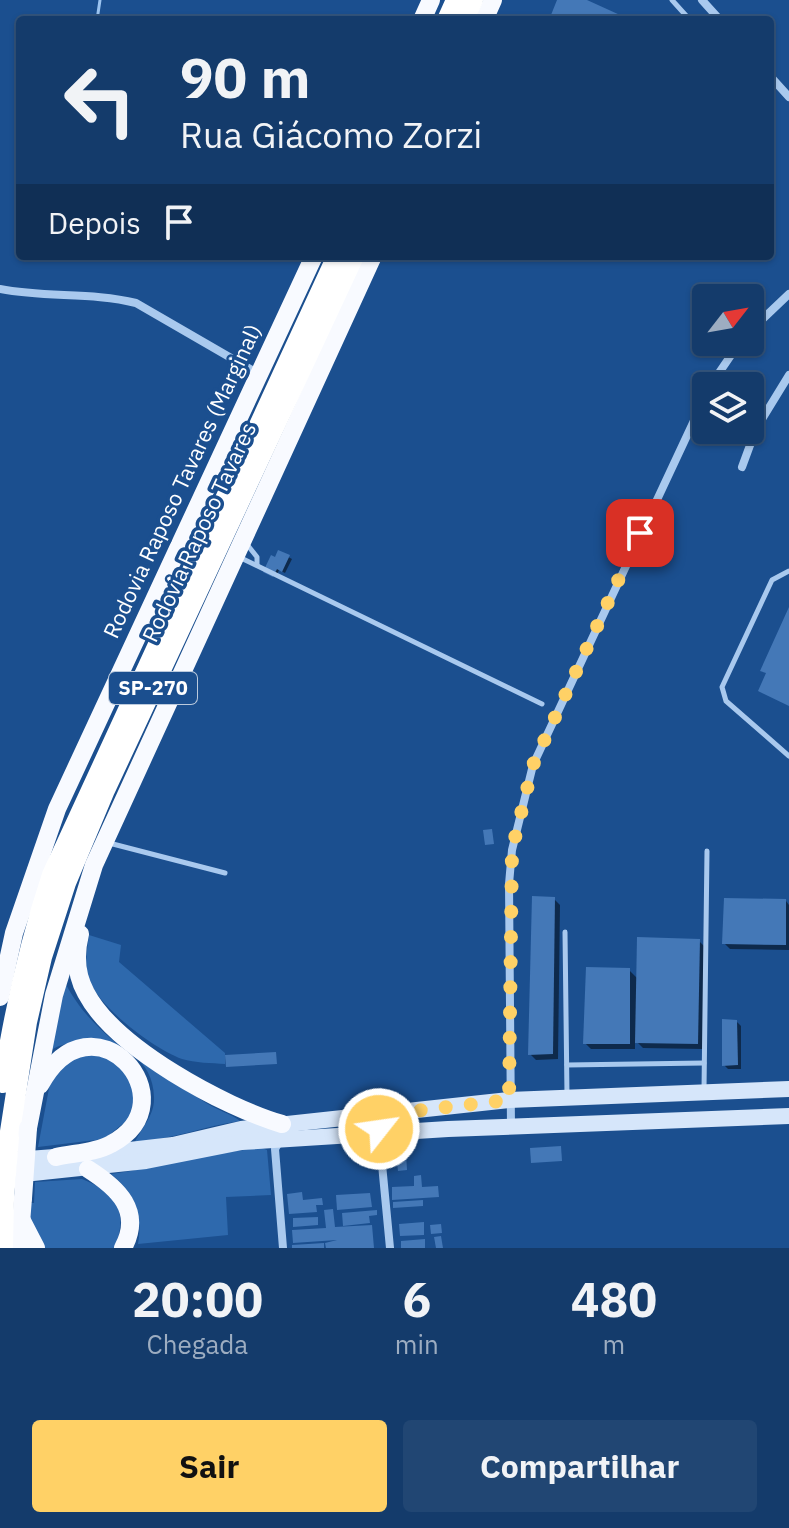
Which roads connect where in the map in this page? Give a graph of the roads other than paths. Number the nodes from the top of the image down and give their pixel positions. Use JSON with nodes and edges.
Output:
{"nodes":[{"id":1,"x":672,"y":0,"type":"edge"},
{"id":2,"x":702,"y":0,"type":"edge"},
{"id":3,"x":686,"y":16,"type":"edge"},
{"id":4,"x":716,"y":16,"type":"edge"},
{"id":5,"x":774,"y":80,"type":"edge"},
{"id":6,"x":789,"y":97,"type":"edge"},
{"id":7,"x":312,"y":260,"type":"edge"},
{"id":8,"x":335,"y":260,"type":"edge"},
{"id":9,"x":352,"y":260,"type":"edge"},
{"id":10,"x":371,"y":260,"type":"edge"},
{"id":11,"x":0,"y":289,"type":"edge"},
{"id":12,"x":789,"y":294,"type":"edge"},
{"id":13,"x":764,"y":318,"type":"edge"},
{"id":14,"x":257,"y":373,"type":"junction"},
{"id":15,"x":789,"y":375,"type":"edge"},
{"id":16,"x":692,"y":425,"type":"edge"},
{"id":17,"x":742,"y":467,"type":"dead end"},
{"id":18,"x":240,"y":548,"type":"junction"},
{"id":19,"x":257,"y":565,"type":"junction"},
{"id":20,"x":789,"y":571,"type":"edge"},
{"id":21,"x":542,"y":704,"type":"dead end"},
{"id":22,"x":789,"y":756,"type":"edge"},
{"id":23,"x":102,"y":847,"type":"junction"},
{"id":24,"x":707,"y":851,"type":"dead end"},
{"id":25,"x":225,"y":873,"type":"dead end"},
{"id":26,"x":28,"y":890,"type":"junction"},
{"id":27,"x":565,"y":932,"type":"dead end"},
{"id":28,"x":0,"y":948,"type":"edge"},
{"id":29,"x":0,"y":997,"type":"edge"},
{"id":30,"x":704,"y":1063,"type":"junction"},
{"id":31,"x":567,"y":1065,"type":"junction"},
{"id":32,"x":789,"y":1089,"type":"edge"},
{"id":33,"x":704,"y":1090,"type":"junction"},
{"id":34,"x":567,"y":1096,"type":"junction"},
{"id":35,"x":509,"y":1100,"type":"junction"},
{"id":36,"x":31,"y":1106,"type":"junction"},
{"id":37,"x":0,"y":1108,"type":"edge"},
{"id":38,"x":388,"y":1114,"type":"junction"},
{"id":39,"x":789,"y":1116,"type":"edge"},
{"id":40,"x":511,"y":1128,"type":"junction"},
{"id":41,"x":282,"y":1132,"type":"junction"},
{"id":42,"x":379,"y":1133,"type":"junction"},
{"id":43,"x":56,"y":1157,"type":"junction"},
{"id":44,"x":0,"y":1161,"type":"edge"},
{"id":45,"x":88,"y":1169,"type":"junction"},
{"id":46,"x":0,"y":1175,"type":"edge"},
{"id":47,"x":15,"y":1204,"type":"junction"},
{"id":48,"x":3,"y":1248,"type":"edge"},
{"id":49,"x":19,"y":1248,"type":"edge"},
{"id":50,"x":36,"y":1248,"type":"edge"},
{"id":51,"x":123,"y":1248,"type":"edge"},
{"id":52,"x":283,"y":1248,"type":"edge"},
{"id":53,"x":390,"y":1248,"type":"edge"}],
"edges":[{"from":1,"to":3,"type":"lane"},
{"from":2,"to":4,"type":"street"},
{"from":5,"to":6,"type":"street"},
{"from":7,"to":14,"type":"highway","name":"Rodovia Raposo Tavares (Marginal)","number":"SP-270"},
{"from":8,"to":37,"type":"highway","name":"Rodovia Raposo Tavares","number":"SP-270"},
{"from":9,"to":47,"type":"highway","name":"Rodovia Raposo Tavares","number":"SP-270","bridge":true},
{"from":10,"to":18,"type":"highway","name":"Rodovia Raposo Tavares","number":"SP-270"},
{"from":11,"to":14,"type":"street"},
{"from":12,"to":13,"type":"street"},
{"from":14,"to":26,"type":"highway","name":"Rodovia Raposo Tavares (Marginal)","number":"SP-270"},
{"from":15,"to":17,"type":"street"},
{"from":16,"to":35,"type":"street"},
{"from":18,"to":19,"type":"lane"},
{"from":18,"to":19,"type":"lane"},
{"from":18,"to":23,"type":"highway","name":"Rodovia Raposo Tavares","number":"SP-270"},
{"from":19,"to":21,"type":"lane"},
{"from":20,"to":22,"type":"lane"},
{"from":23,"to":25,"type":"lane"},
{"from":23,"to":36,"type":"highway","name":"Rodovia Raposo Tavares","number":"SP-270"},
{"from":23,"to":41,"type":"highway"},
{"from":24,"to":30,"type":"lane"},
{"from":26,"to":28,"type":"highway"},
{"from":26,"to":29,"type":"highway","name":"Rodovia Raposo Tavares (Marginal)","number":"SP-270"},
{"from":27,"to":31,"type":"lane"},
{"from":30,"to":31,"type":"lane"},
{"from":30,"to":33,"type":"lane"},
{"from":31,"to":34,"type":"lane"},
{"from":32,"to":33,"type":"main road"},
{"from":33,"to":34,"type":"main road"},
{"from":34,"to":35,"type":"main road"},
{"from":35,"to":38,"type":"main road"},
{"from":35,"to":40,"type":"street"},
{"from":36,"to":43,"type":"highway"},
{"from":36,"to":47,"type":"highway","name":"Rodovia Raposo Tavares","number":"SP-270","bridge":true},
{"from":38,"to":41,"type":"main road"},
{"from":38,"to":42,"type":"main road"},
{"from":39,"to":40,"type":"main road"},
{"from":40,"to":42,"type":"main road"},
{"from":41,"to":42,"type":"main road"},
{"from":41,"to":43,"type":"main road"},
{"from":41,"to":45,"type":"main road"},
{"from":41,"to":52,"type":"street"},
{"from":42,"to":53,"type":"street"},
{"from":43,"to":44,"type":"main road"},
{"from":45,"to":46,"type":"main road"},
{"from":45,"to":51,"type":"highway"},
{"from":47,"to":48,"type":"highway","name":"Rodovia Raposo Tavares","number":"SP-270"},
{"from":47,"to":49,"type":"highway","number":"SP-270"},
{"from":47,"to":50,"type":"highway"}]}
